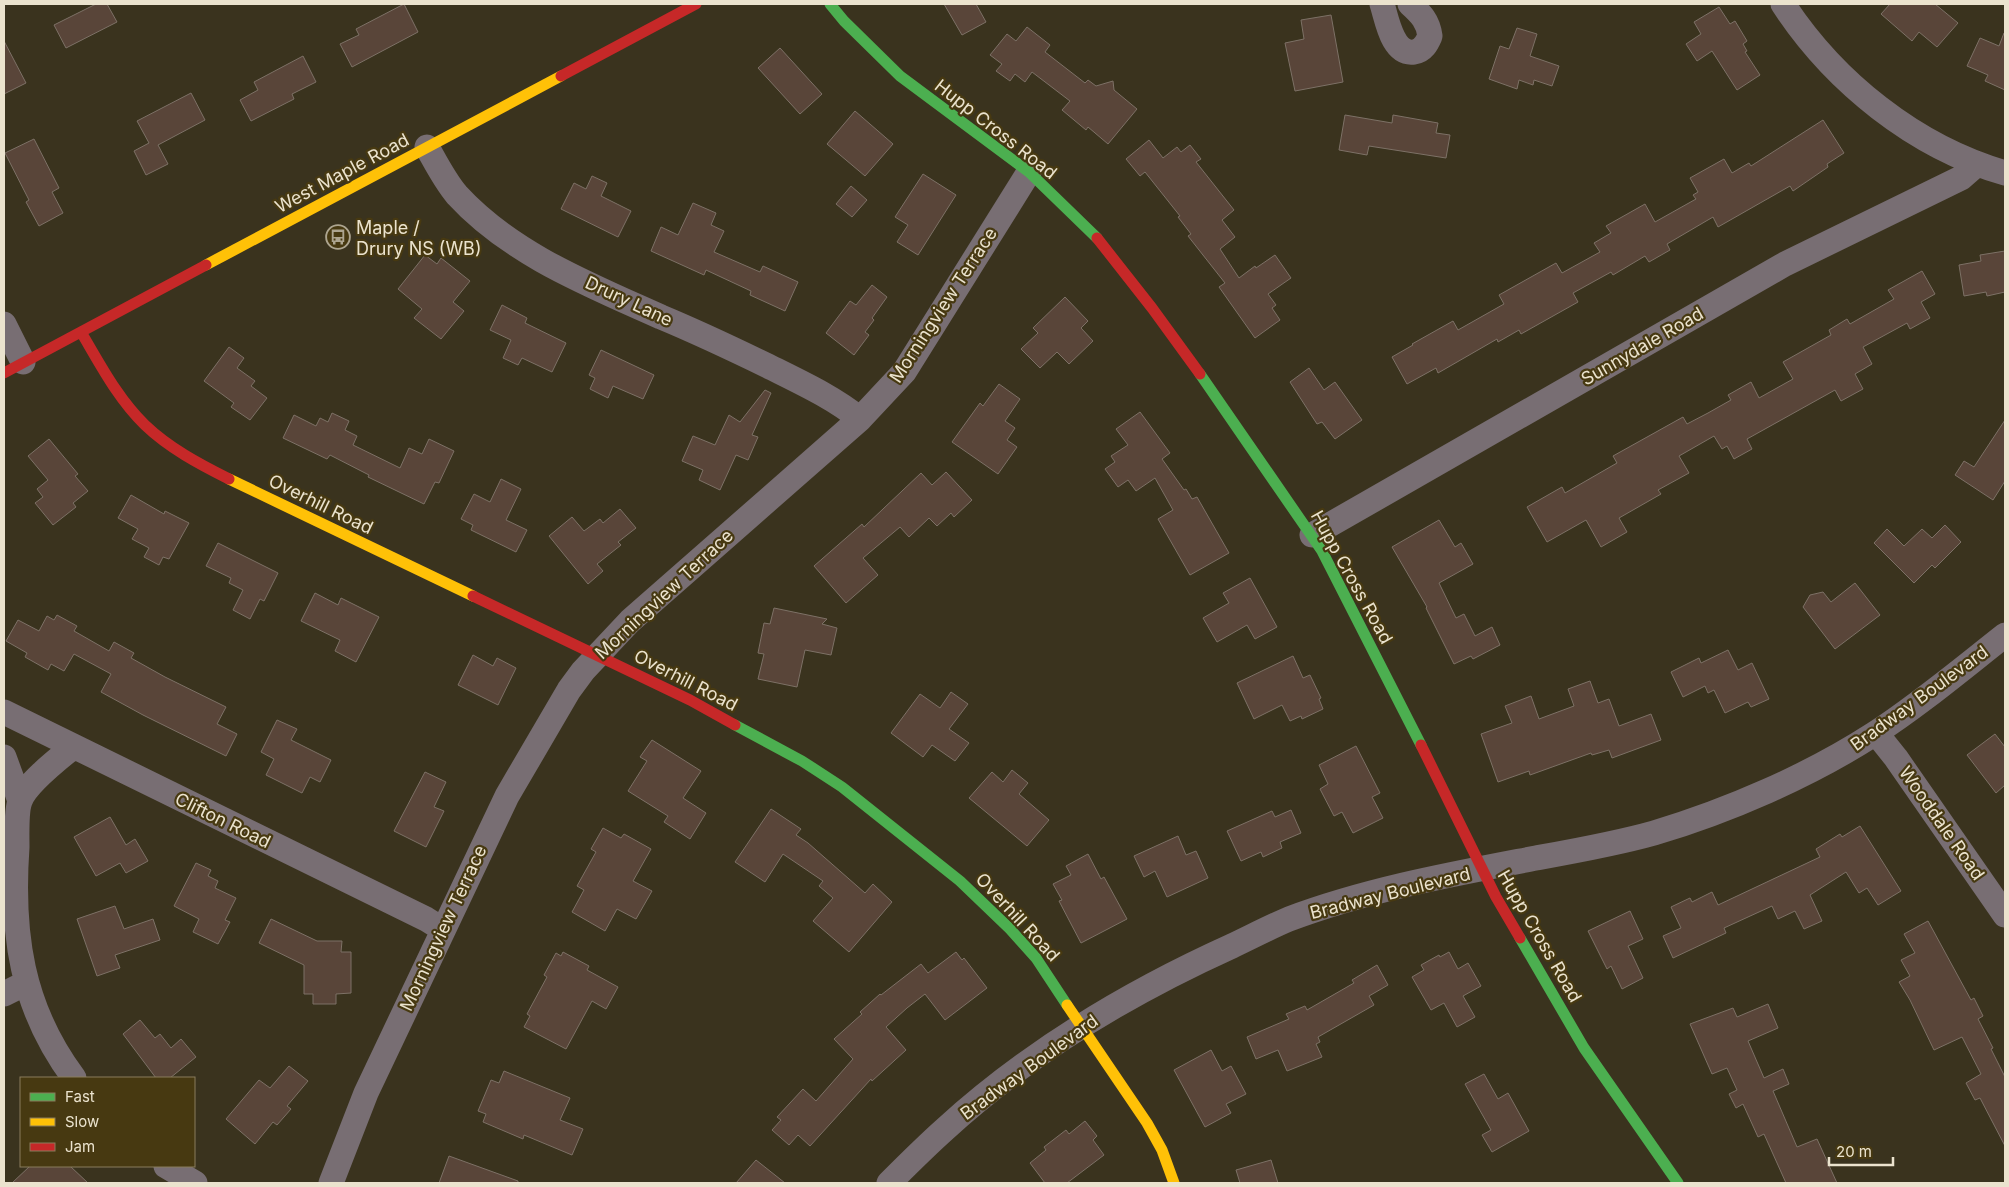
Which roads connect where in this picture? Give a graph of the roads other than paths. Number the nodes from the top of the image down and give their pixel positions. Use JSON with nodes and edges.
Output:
{"nodes":[{"id":1,"x":696,"y":4,"type":"edge"},
{"id":2,"x":830,"y":4,"type":"edge"},
{"id":3,"x":1382,"y":4,"type":"edge"},
{"id":4,"x":1410,"y":4,"type":"edge"},
{"id":5,"x":1783,"y":4,"type":"edge"},
{"id":6,"x":427,"y":147,"type":"junction"},
{"id":7,"x":1977,"y":164,"type":"junction"},
{"id":8,"x":1029,"y":172,"type":"junction"},
{"id":9,"x":2005,"y":172,"type":"edge"},
{"id":10,"x":4,"y":324,"type":"edge"},
{"id":11,"x":81,"y":332,"type":"junction"},
{"id":12,"x":14,"y":367,"type":"edge"},
{"id":13,"x":860,"y":419,"type":"junction"},
{"id":14,"x":1312,"y":535,"type":"junction"},
{"id":15,"x":2005,"y":635,"type":"edge"},
{"id":16,"x":597,"y":655,"type":"junction"},
{"id":17,"x":4,"y":712,"type":"edge"},
{"id":18,"x":1876,"y":733,"type":"junction"},
{"id":19,"x":73,"y":747,"type":"junction"},
{"id":20,"x":4,"y":757,"type":"edge"},
{"id":21,"x":20,"y":801,"type":"junction"},
{"id":22,"x":1482,"y":870,"type":"junction"},
{"id":23,"x":2005,"y":916,"type":"edge"},
{"id":24,"x":442,"y":929,"type":"junction"},
{"id":25,"x":26,"y":982,"type":"junction"},
{"id":26,"x":4,"y":994,"type":"edge"},
{"id":27,"x":1082,"y":1026,"type":"junction"},
{"id":28,"x":73,"y":1077,"type":"edge"},
{"id":29,"x":168,"y":1167,"type":"edge"},
{"id":30,"x":195,"y":1183,"type":"edge"},
{"id":31,"x":331,"y":1183,"type":"edge"},
{"id":32,"x":889,"y":1183,"type":"edge"},
{"id":33,"x":1174,"y":1183,"type":"edge"},
{"id":34,"x":1678,"y":1183,"type":"edge"}],
"edges":[{"from":1,"to":6,"type":"street","name":"West Maple Road"},
{"from":2,"to":8,"type":"street","name":"Hupp Cross Road"},
{"from":3,"to":4,"type":"street"},
{"from":5,"to":7,"type":"street"},
{"from":6,"to":11,"type":"street","name":"West Maple Road"},
{"from":6,"to":13,"type":"street","name":"Drury Lane"},
{"from":7,"to":9,"type":"street"},
{"from":7,"to":14,"type":"street","name":"Sunnydale Road"},
{"from":8,"to":13,"type":"street","name":"Morningview Terrace"},
{"from":8,"to":14,"type":"street","name":"Hupp Cross Road"},
{"from":10,"to":12,"type":"street"},
{"from":11,"to":12,"type":"street","name":"West Maple Road"},
{"from":11,"to":16,"type":"street","name":"Overhill Road"},
{"from":13,"to":16,"type":"street","name":"Morningview Terrace"},
{"from":14,"to":22,"type":"street","name":"Hupp Cross Road"},
{"from":15,"to":18,"type":"street","name":"Bradway Boulevard"},
{"from":16,"to":24,"type":"street","name":"Morningview Terrace"},
{"from":16,"to":27,"type":"street","name":"Overhill Road"},
{"from":17,"to":19,"type":"street","name":"Clifton Road"},
{"from":18,"to":22,"type":"street","name":"Bradway Boulevard"},
{"from":18,"to":23,"type":"street","name":"Wooddale Road"},
{"from":19,"to":21,"type":"street"},
{"from":19,"to":24,"type":"street","name":"Clifton Road"},
{"from":20,"to":21,"type":"street"},
{"from":21,"to":25,"type":"street"},
{"from":22,"to":27,"type":"street","name":"Bradway Boulevard"},
{"from":22,"to":34,"type":"street","name":"Hupp Cross Road"},
{"from":24,"to":31,"type":"street","name":"Morningview Terrace"},
{"from":25,"to":26,"type":"street"},
{"from":25,"to":28,"type":"street"},
{"from":27,"to":32,"type":"street","name":"Bradway Boulevard"},
{"from":27,"to":33,"type":"street","name":"Overhill Road"},
{"from":29,"to":30,"type":"street"}]}
